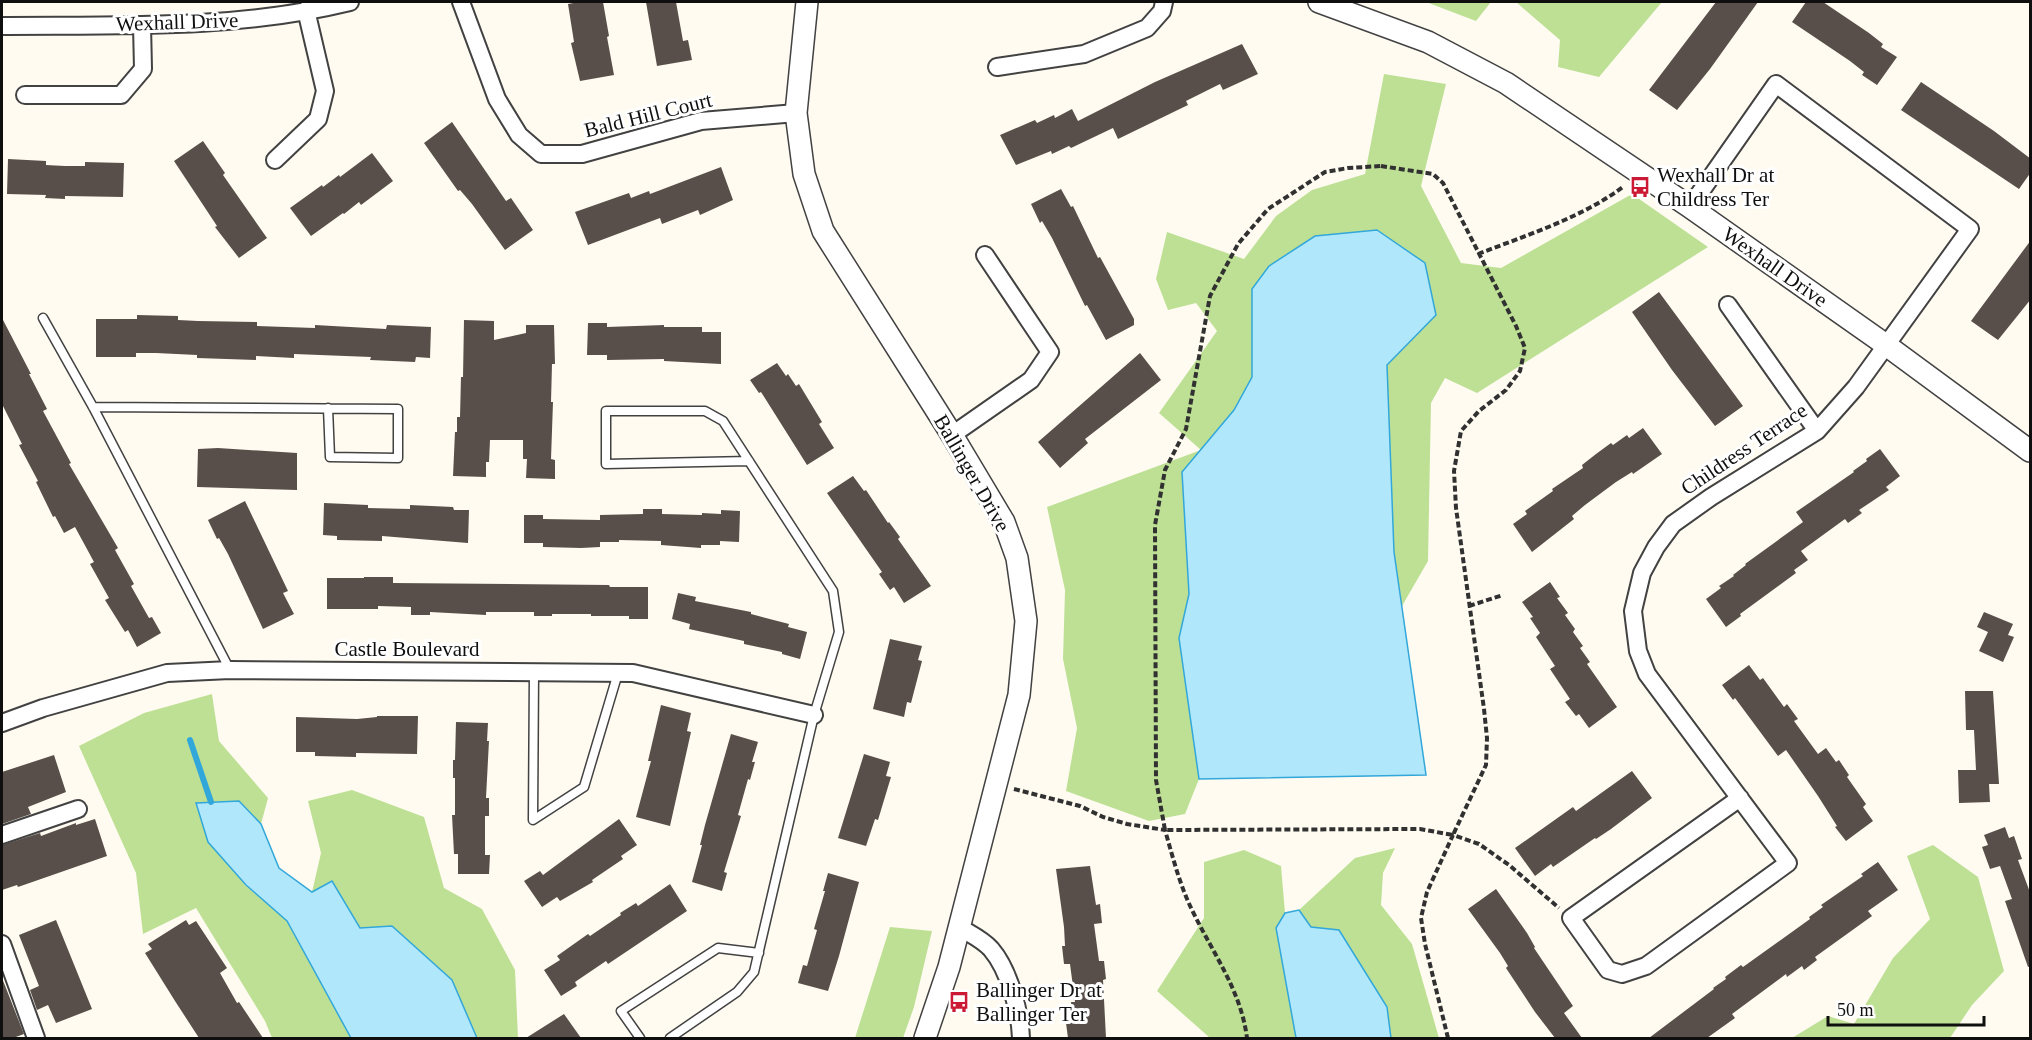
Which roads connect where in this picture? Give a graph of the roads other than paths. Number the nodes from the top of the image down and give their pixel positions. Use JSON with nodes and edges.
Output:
{"nodes":[{"id":1,"x":350,"y":2,"type":"edge"},
{"id":2,"x":461,"y":2,"type":"edge"},
{"id":3,"x":807,"y":2,"type":"edge"},
{"id":4,"x":1164,"y":2,"type":"edge"},
{"id":5,"x":1319,"y":2,"type":"edge"},
{"id":6,"x":306,"y":10,"type":"junction"},
{"id":7,"x":142,"y":25,"type":"junction"},
{"id":8,"x":2,"y":26,"type":"edge"},
{"id":9,"x":997,"y":67,"type":"dead end"},
{"id":10,"x":25,"y":95,"type":"dead end"},
{"id":11,"x":796,"y":113,"type":"junction"},
{"id":12,"x":275,"y":160,"type":"dead end"},
{"id":13,"x":1690,"y":207,"type":"junction"},
{"id":14,"x":985,"y":255,"type":"dead end"},
{"id":15,"x":1728,"y":305,"type":"dead end"},
{"id":16,"x":43,"y":318,"type":"dead end"},
{"id":17,"x":1886,"y":345,"type":"junction"},
{"id":18,"x":93,"y":407,"type":"junction"},
{"id":19,"x":328,"y":408,"type":"junction"},
{"id":20,"x":1817,"y":431,"type":"junction"},
{"id":21,"x":952,"y":435,"type":"junction"},
{"id":22,"x":2031,"y":451,"type":"edge"},
{"id":23,"x":749,"y":460,"type":"junction"},
{"id":24,"x":230,"y":670,"type":"junction"},
{"id":25,"x":534,"y":672,"type":"junction"},
{"id":26,"x":618,"y":673,"type":"junction"},
{"id":27,"x":814,"y":715,"type":"junction"},
{"id":28,"x":2,"y":723,"type":"edge"},
{"id":29,"x":1740,"y":798,"type":"junction"},
{"id":30,"x":78,"y":809,"type":"dead end"},
{"id":31,"x":2,"y":835,"type":"edge"},
{"id":32,"x":959,"y":927,"type":"junction"},
{"id":33,"x":2,"y":944,"type":"edge"},
{"id":34,"x":759,"y":953,"type":"junction"},
{"id":35,"x":8,"y":980,"type":"edge"},
{"id":36,"x":36,"y":1038,"type":"edge"},
{"id":37,"x":640,"y":1038,"type":"edge"},
{"id":38,"x":670,"y":1038,"type":"edge"},
{"id":39,"x":925,"y":1038,"type":"edge"},
{"id":40,"x":1021,"y":1038,"type":"edge"}],
"edges":[{"from":1,"to":6,"type":"street","name":"Wexhall Drive"},
{"from":2,"to":11,"type":"street","name":"Bald Hill Court"},
{"from":3,"to":11,"type":"street","name":"Ballinger Drive"},
{"from":4,"to":9,"type":"street"},
{"from":5,"to":13,"type":"street","name":"Wexhall Drive"},
{"from":6,"to":7,"type":"street","name":"Wexhall Drive"},
{"from":6,"to":12,"type":"street"},
{"from":7,"to":8,"type":"street","name":"Wexhall Drive"},
{"from":7,"to":10,"type":"street"},
{"from":11,"to":21,"type":"street","name":"Ballinger Drive"},
{"from":13,"to":17,"type":"street","name":"Wexhall Drive"},
{"from":13,"to":17,"type":"street","name":"Childress Terrace"},
{"from":14,"to":21,"type":"street"},
{"from":15,"to":20,"type":"street"},
{"from":16,"to":18,"type":"lane"},
{"from":17,"to":20,"type":"street","name":"Childress Terrace"},
{"from":17,"to":22,"type":"street","name":"Wexhall Drive"},
{"from":18,"to":19,"type":"lane"},
{"from":18,"to":24,"type":"lane"},
{"from":19,"to":19,"type":"lane"},
{"from":20,"to":29,"type":"street","name":"Childress Terrace"},
{"from":21,"to":32,"type":"street","name":"Ballinger Drive"},
{"from":23,"to":23,"type":"lane"},
{"from":23,"to":27,"type":"lane"},
{"from":24,"to":25,"type":"street","name":"Castle Boulevard"},
{"from":24,"to":28,"type":"street","name":"Castle Boulevard"},
{"from":25,"to":26,"type":"street","name":"Castle Boulevard"},
{"from":25,"to":26,"type":"lane"},
{"from":26,"to":27,"type":"street","name":"Castle Boulevard"},
{"from":27,"to":34,"type":"lane"},
{"from":29,"to":29,"type":"street","name":"Childress Terrace"},
{"from":30,"to":31,"type":"street"},
{"from":32,"to":39,"type":"street","name":"Ballinger Drive"},
{"from":32,"to":40,"type":"street"},
{"from":33,"to":35,"type":"street"},
{"from":34,"to":37,"type":"lane"},
{"from":34,"to":38,"type":"lane"},
{"from":35,"to":36,"type":"street"}]}
